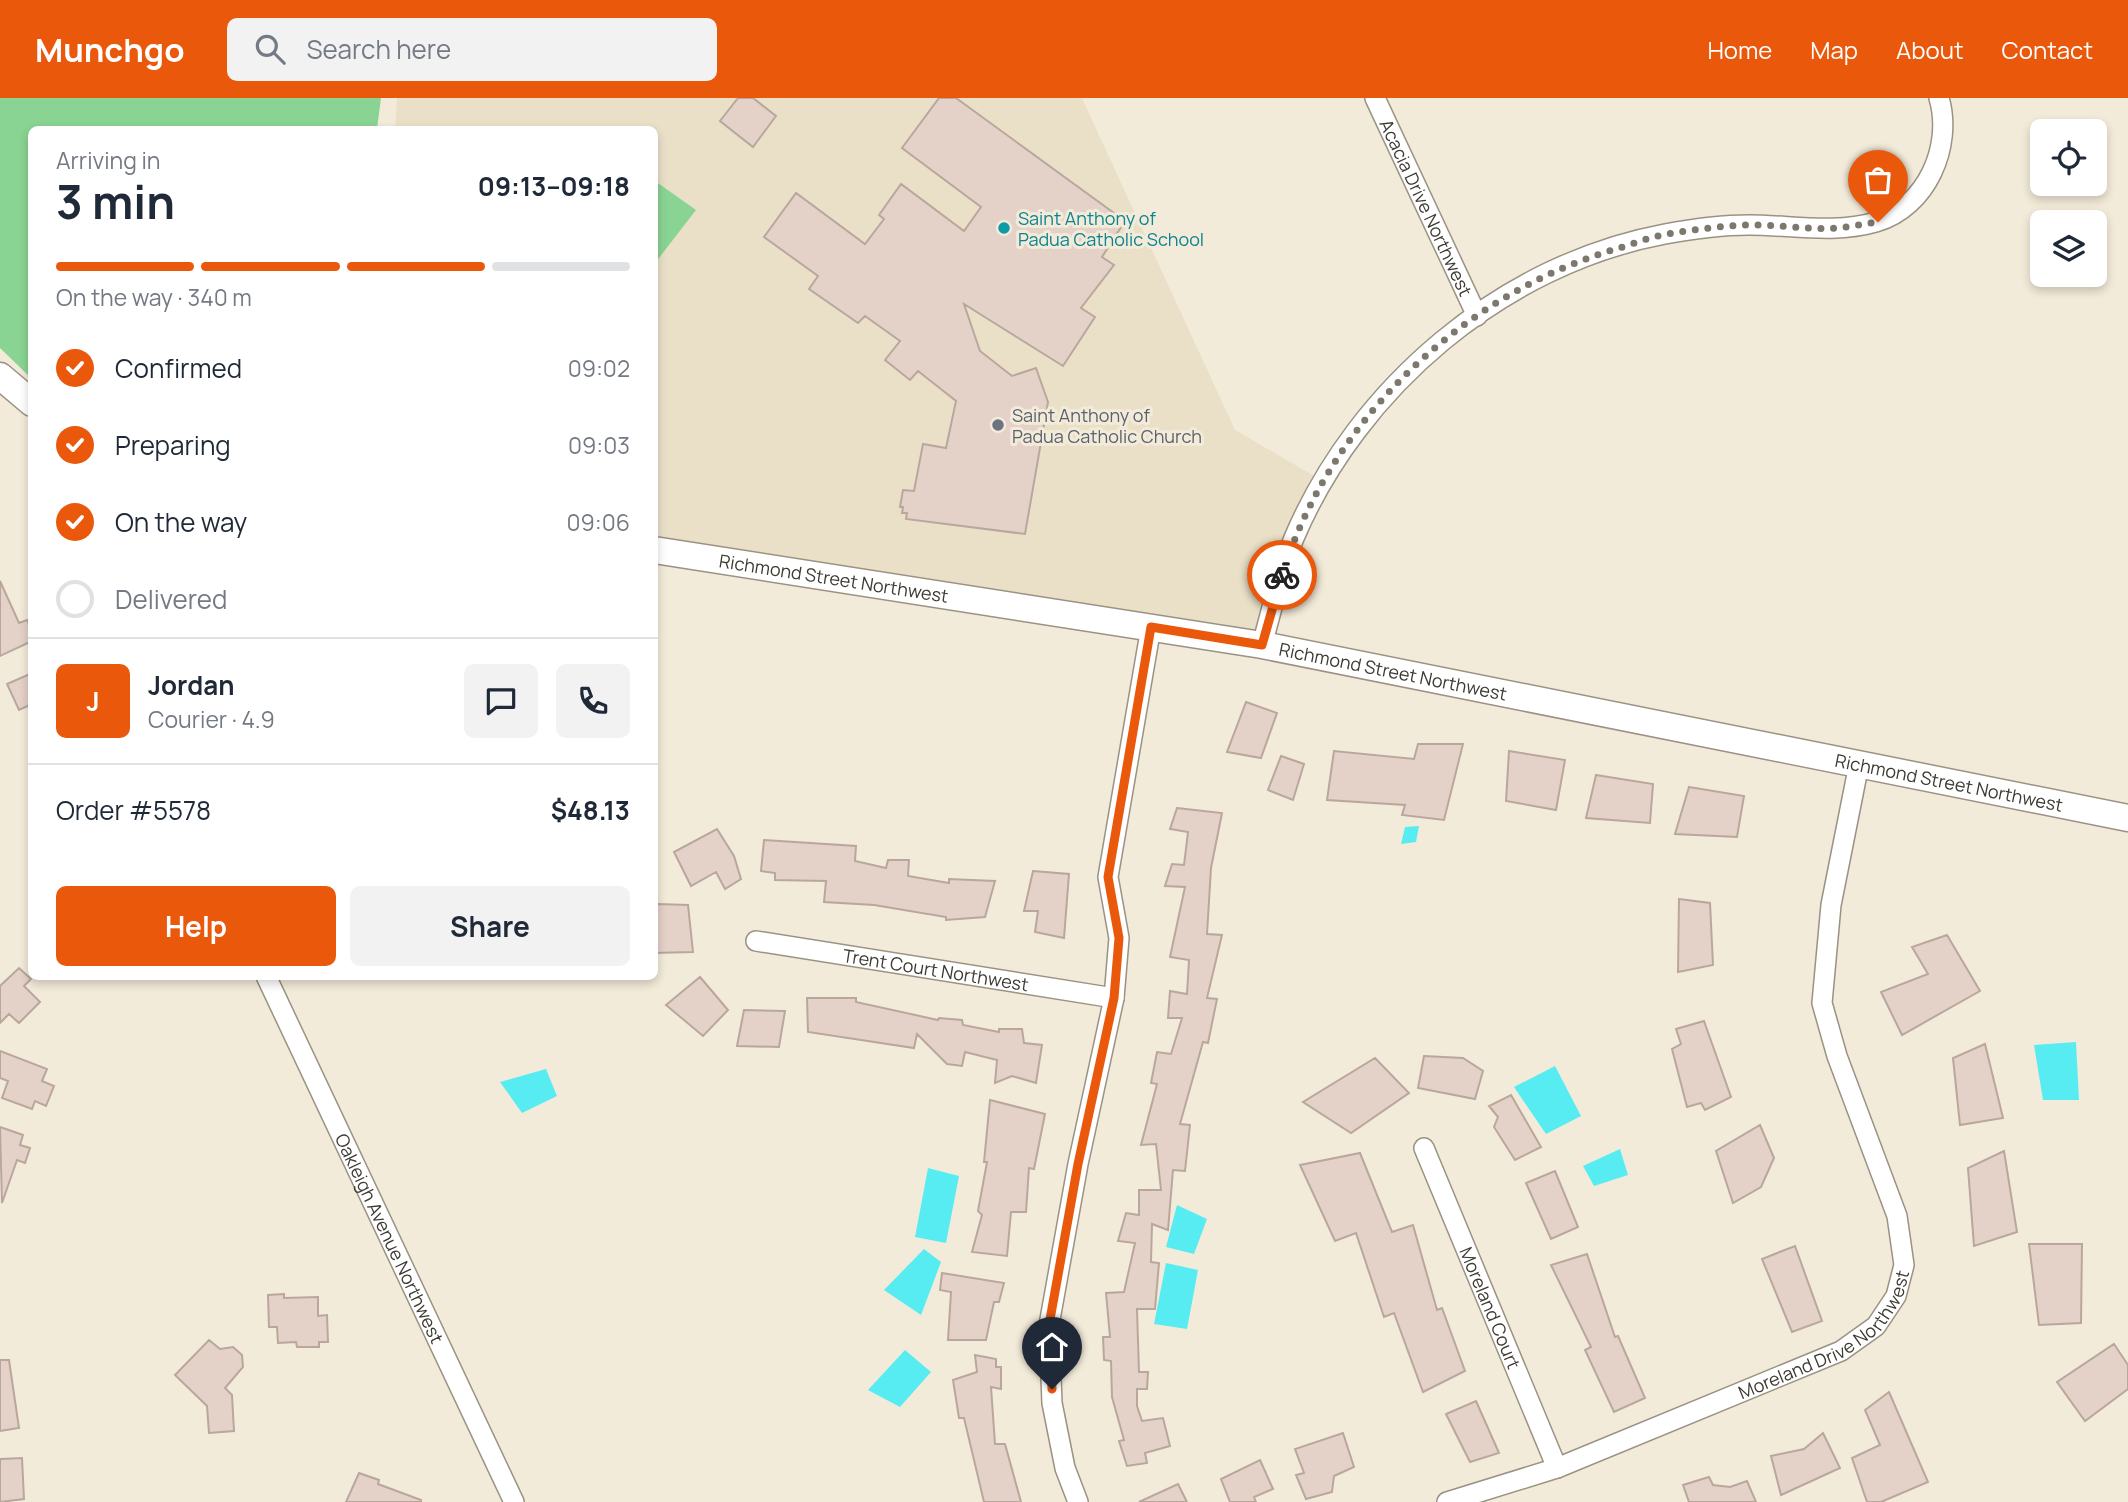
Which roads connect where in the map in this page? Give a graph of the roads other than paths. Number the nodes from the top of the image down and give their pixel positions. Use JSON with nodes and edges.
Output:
{"nodes":[{"id":1,"x":1375,"y":98,"type":"edge"},
{"id":2,"x":1939,"y":98,"type":"edge"},
{"id":3,"x":1476,"y":316,"type":"junction"},
{"id":4,"x":0,"y":376,"type":"edge"},
{"id":5,"x":28,"y":400,"type":"edge"},
{"id":6,"x":658,"y":551,"type":"edge"},
{"id":7,"x":1151,"y":627,"type":"junction"},
{"id":8,"x":1262,"y":645,"type":"junction"},
{"id":9,"x":1858,"y":764,"type":"junction"},
{"id":10,"x":2128,"y":818,"type":"edge"},
{"id":11,"x":756,"y":941,"type":"dead end"},
{"id":12,"x":268,"y":980,"type":"edge"},
{"id":13,"x":1114,"y":998,"type":"junction"},
{"id":14,"x":1424,"y":1148,"type":"dead end"},
{"id":15,"x":1557,"y":1468,"type":"junction"},
{"id":16,"x":513,"y":1502,"type":"edge"},
{"id":17,"x":1078,"y":1502,"type":"edge"},
{"id":18,"x":1447,"y":1502,"type":"edge"}],
"edges":[{"from":1,"to":3,"type":"street","name":"Acacia Drive Northwest"},
{"from":2,"to":3,"type":"street","name":"Acacia Drive Northwest"},
{"from":3,"to":8,"type":"street","name":"Acacia Drive Northwest"},
{"from":4,"to":5,"type":"street"},
{"from":6,"to":7,"type":"street","name":"Richmond Street Northwest"},
{"from":7,"to":8,"type":"street","name":"Richmond Street Northwest"},
{"from":7,"to":13,"type":"street"},
{"from":8,"to":9,"type":"street","name":"Richmond Street Northwest"},
{"from":9,"to":10,"type":"street","name":"Richmond Street Northwest"},
{"from":9,"to":15,"type":"street","name":"Moreland Drive Northwest"},
{"from":11,"to":13,"type":"street","name":"Trent Court Northwest"},
{"from":12,"to":16,"type":"street","name":"Oakleigh Avenue Northwest"},
{"from":13,"to":17,"type":"street"},
{"from":14,"to":15,"type":"street","name":"Moreland Court"},
{"from":15,"to":18,"type":"street","name":"Moreland Drive Northwest"}]}
